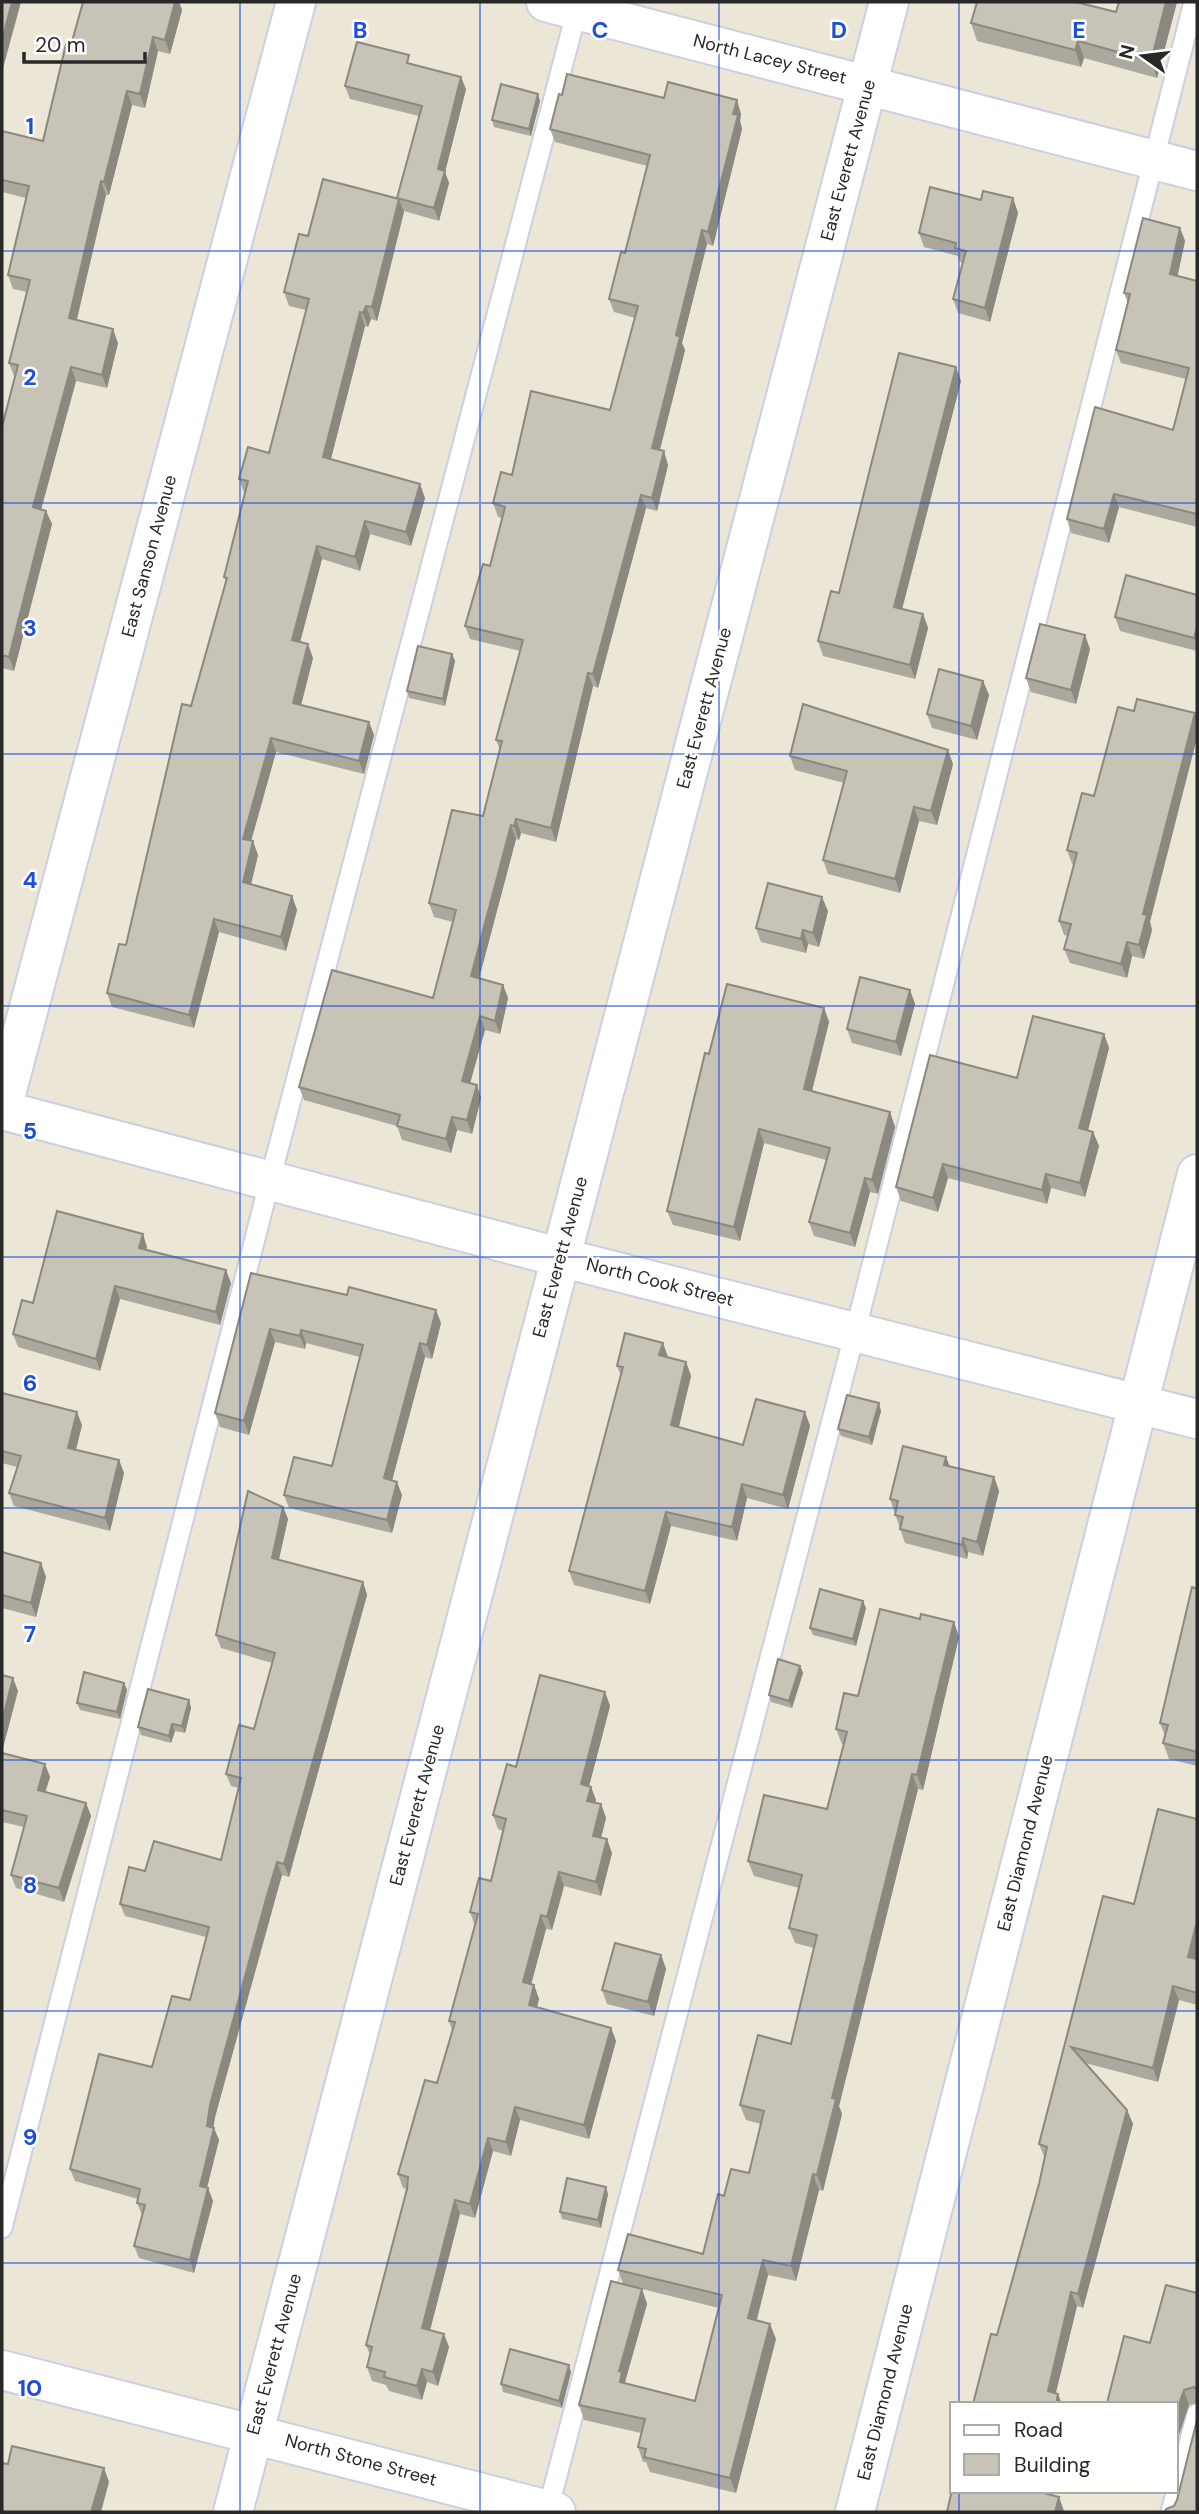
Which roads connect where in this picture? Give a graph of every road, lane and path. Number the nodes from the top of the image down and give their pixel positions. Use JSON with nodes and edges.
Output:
{"nodes":[{"id":1,"x":296,"y":2,"type":"edge"},
{"id":2,"x":889,"y":2,"type":"edge"},
{"id":3,"x":1194,"y":2,"type":"edge"},
{"id":4,"x":562,"y":6,"type":"edge"},
{"id":5,"x":868,"y":85,"type":"junction"},
{"id":6,"x":1152,"y":159,"type":"junction"},
{"id":7,"x":1197,"y":171,"type":"edge"},
{"id":8,"x":2,"y":1110,"type":"edge"},
{"id":9,"x":1197,"y":1174,"type":"edge"},
{"id":10,"x":270,"y":1180,"type":"junction"},
{"id":11,"x":559,"y":1257,"type":"junction"},
{"id":12,"x":855,"y":1332,"type":"junction"},
{"id":13,"x":1137,"y":1403,"type":"junction"},
{"id":14,"x":1197,"y":1419,"type":"edge"},
{"id":15,"x":2,"y":2228,"type":"edge"},
{"id":16,"x":2,"y":2370,"type":"edge"},
{"id":17,"x":1197,"y":2414,"type":"edge"},
{"id":18,"x":254,"y":2432,"type":"junction"},
{"id":19,"x":1178,"y":2486,"type":"edge"},
{"id":20,"x":1176,"y":2493,"type":"edge"},
{"id":21,"x":552,"y":2511,"type":"edge"},
{"id":22,"x":233,"y":2512,"type":"edge"},
{"id":23,"x":855,"y":2512,"type":"edge"},
{"id":24,"x":1171,"y":2512,"type":"edge"}],
"edges":[{"from":1,"to":8,"type":"street","name":"East Sanson Avenue"},
{"from":2,"to":5,"type":"street","name":"East Everett Avenue"},
{"from":3,"to":6,"type":"lane"},
{"from":4,"to":5,"type":"street","name":"North Lacey Street"},
{"from":4,"to":10,"type":"lane"},
{"from":5,"to":6,"type":"street","name":"North Lacey Street"},
{"from":5,"to":11,"type":"street","name":"East Everett Avenue"},
{"from":6,"to":7,"type":"street","name":"North Lacey Street"},
{"from":6,"to":12,"type":"lane"},
{"from":8,"to":10,"type":"street","name":"North Cook Street"},
{"from":9,"to":13,"type":"street","name":"East Diamond Avenue"},
{"from":10,"to":11,"type":"street","name":"North Cook Street"},
{"from":10,"to":15,"type":"lane"},
{"from":11,"to":12,"type":"street","name":"North Cook Street"},
{"from":11,"to":18,"type":"street","name":"East Everett Avenue"},
{"from":12,"to":13,"type":"street","name":"North Cook Street"},
{"from":12,"to":21,"type":"lane"},
{"from":13,"to":14,"type":"street","name":"North Cook Street"},
{"from":13,"to":23,"type":"street","name":"East Diamond Avenue"},
{"from":16,"to":18,"type":"street","name":"North Stone Street"},
{"from":17,"to":19,"type":"lane"},
{"from":18,"to":21,"type":"street","name":"North Stone Street"},
{"from":18,"to":22,"type":"street","name":"East Everett Avenue"},
{"from":20,"to":24,"type":"lane"}]}
